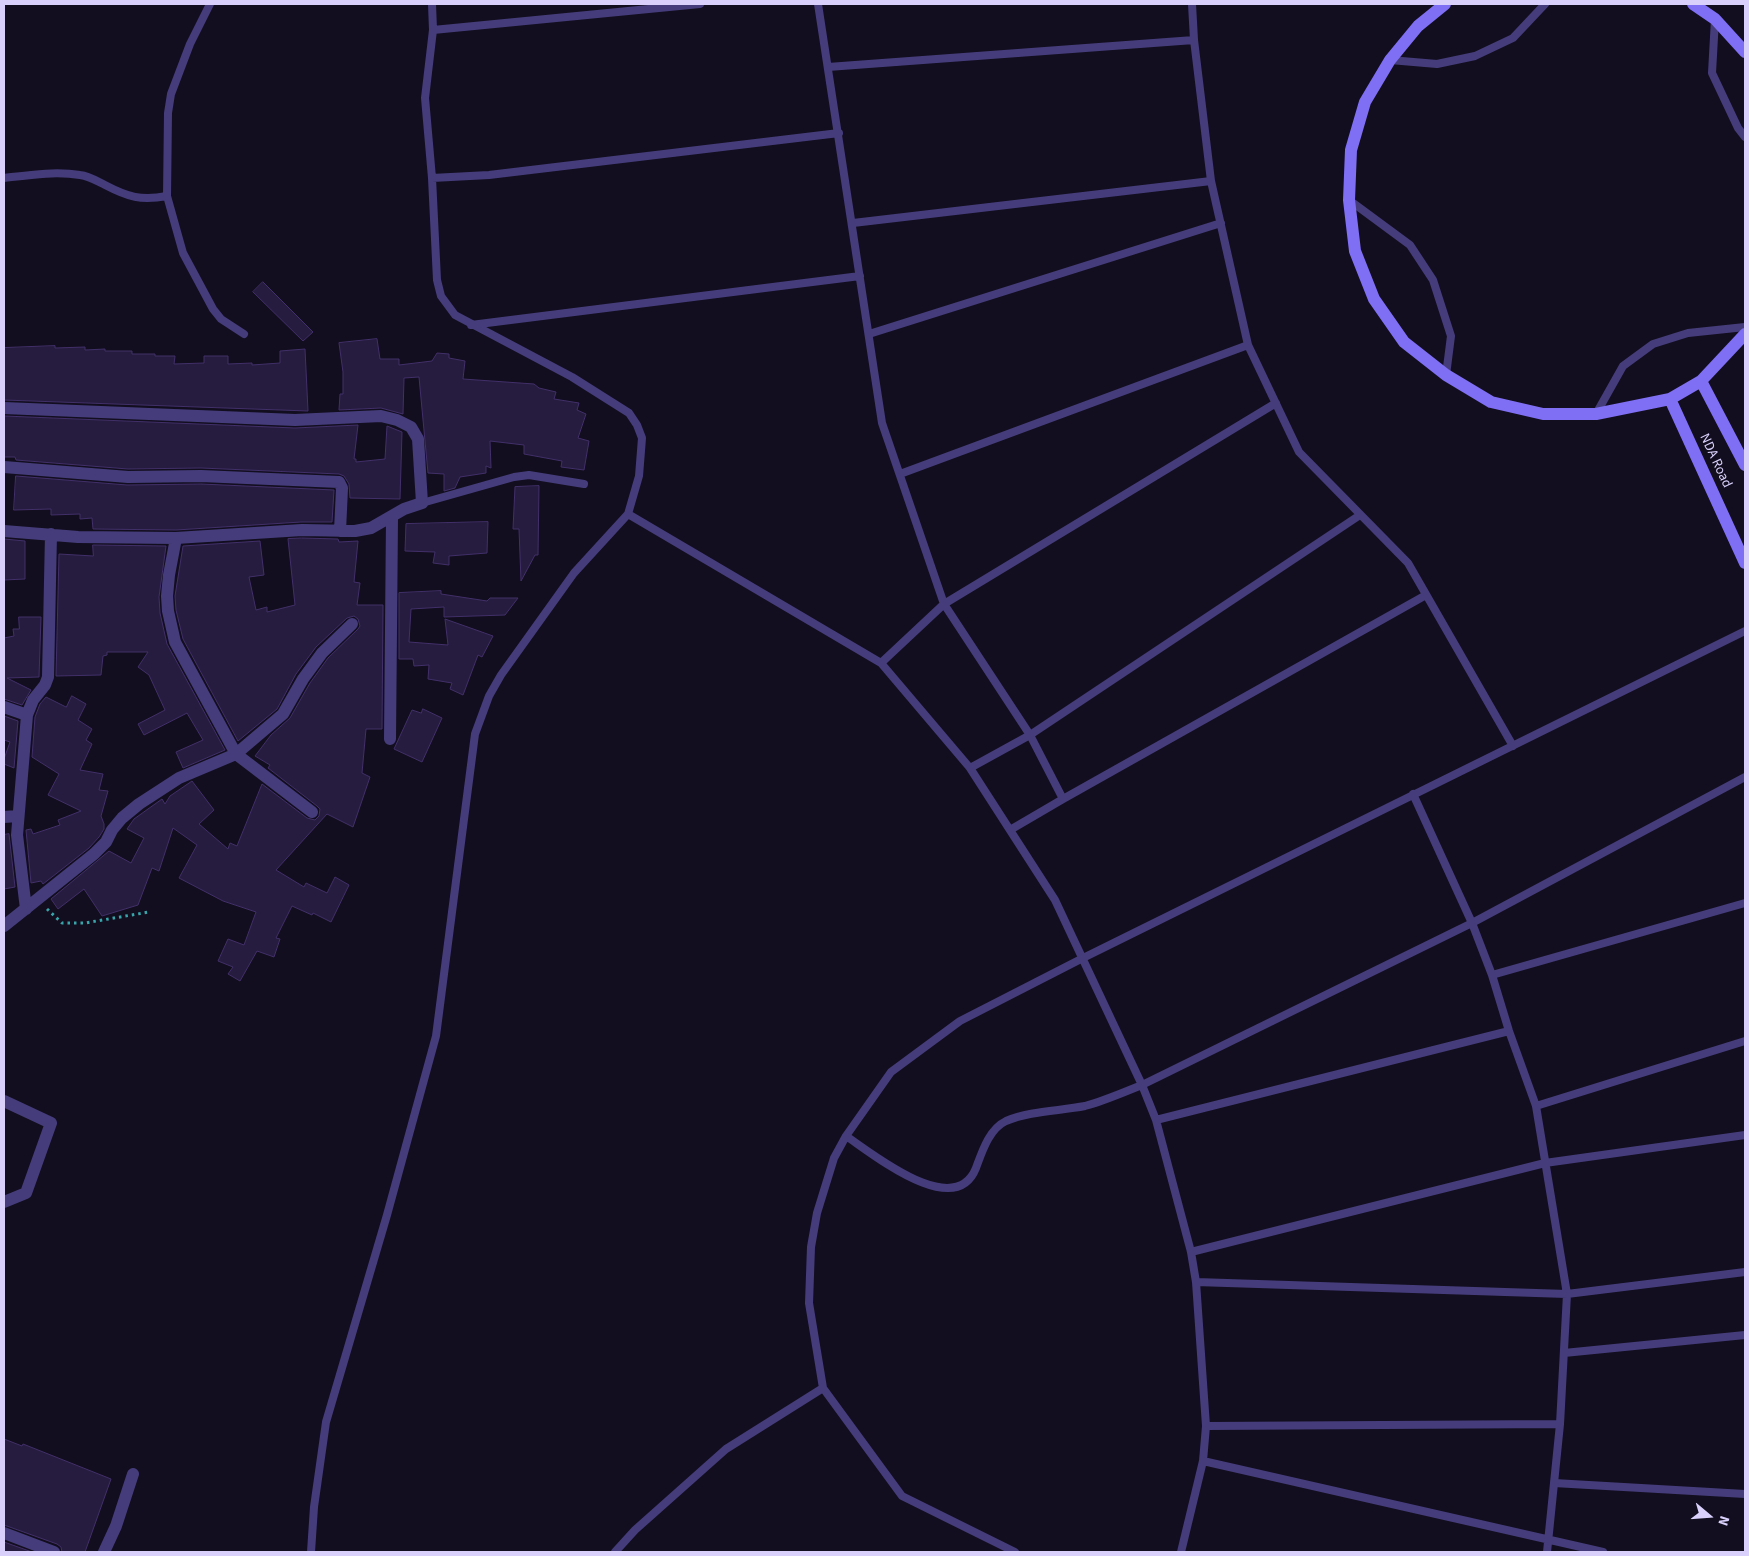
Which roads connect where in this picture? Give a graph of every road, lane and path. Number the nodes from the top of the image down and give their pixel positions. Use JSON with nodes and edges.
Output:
{"nodes":[{"id":1,"x":210,"y":4,"type":"edge"},
{"id":2,"x":432,"y":4,"type":"edge"},
{"id":3,"x":700,"y":4,"type":"edge"},
{"id":4,"x":818,"y":4,"type":"edge"},
{"id":5,"x":1192,"y":4,"type":"edge"},
{"id":6,"x":1445,"y":4,"type":"edge"},
{"id":7,"x":1545,"y":4,"type":"edge"},
{"id":8,"x":1693,"y":4,"type":"edge"},
{"id":9,"x":1715,"y":19,"type":"junction"},
{"id":10,"x":433,"y":30,"type":"junction"},
{"id":11,"x":1194,"y":40,"type":"junction"},
{"id":12,"x":1745,"y":52,"type":"edge"},
{"id":13,"x":1390,"y":60,"type":"junction"},
{"id":14,"x":828,"y":66,"type":"junction"},
{"id":15,"x":839,"y":132,"type":"junction"},
{"id":16,"x":1745,"y":137,"type":"edge"},
{"id":17,"x":4,"y":178,"type":"edge"},
{"id":18,"x":432,"y":178,"type":"junction"},
{"id":19,"x":1211,"y":181,"type":"junction"},
{"id":20,"x":167,"y":196,"type":"junction"},
{"id":21,"x":1349,"y":200,"type":"junction"},
{"id":22,"x":853,"y":223,"type":"junction"},
{"id":23,"x":1221,"y":223,"type":"junction"},
{"id":24,"x":860,"y":276,"type":"junction"},
{"id":25,"x":471,"y":325,"type":"junction"},
{"id":26,"x":1745,"y":327,"type":"edge"},
{"id":27,"x":244,"y":334,"type":"dead end"},
{"id":28,"x":869,"y":334,"type":"junction"},
{"id":29,"x":1745,"y":334,"type":"edge"},
{"id":30,"x":1248,"y":345,"type":"junction"},
{"id":31,"x":1446,"y":375,"type":"junction"},
{"id":32,"x":1701,"y":381,"type":"junction"},
{"id":33,"x":1670,"y":399,"type":"junction"},
{"id":34,"x":1276,"y":403,"type":"junction"},
{"id":35,"x":4,"y":408,"type":"edge"},
{"id":36,"x":1596,"y":414,"type":"junction"},
{"id":37,"x":1745,"y":465,"type":"edge"},
{"id":38,"x":4,"y":466,"type":"edge"},
{"id":39,"x":900,"y":474,"type":"junction"},
{"id":40,"x":584,"y":484,"type":"dead end"},
{"id":41,"x":422,"y":503,"type":"junction"},
{"id":42,"x":628,"y":514,"type":"junction"},
{"id":43,"x":1360,"y":515,"type":"junction"},
{"id":44,"x":392,"y":518,"type":"junction"},
{"id":45,"x":4,"y":531,"type":"edge"},
{"id":46,"x":340,"y":531,"type":"junction"},
{"id":47,"x":52,"y":534,"type":"junction"},
{"id":48,"x":176,"y":538,"type":"junction"},
{"id":49,"x":1745,"y":563,"type":"edge"},
{"id":50,"x":1426,"y":595,"type":"junction"},
{"id":51,"x":944,"y":604,"type":"junction"},
{"id":52,"x":352,"y":624,"type":"dead end"},
{"id":53,"x":1745,"y":631,"type":"edge"},
{"id":54,"x":881,"y":663,"type":"junction"},
{"id":55,"x":4,"y":707,"type":"edge"},
{"id":56,"x":27,"y":716,"type":"junction"},
{"id":57,"x":1030,"y":735,"type":"junction"},
{"id":58,"x":390,"y":738,"type":"dead end"},
{"id":59,"x":1513,"y":746,"type":"junction"},
{"id":60,"x":236,"y":754,"type":"junction"},
{"id":61,"x":970,"y":768,"type":"junction"},
{"id":62,"x":1745,"y":777,"type":"edge"},
{"id":63,"x":1413,"y":794,"type":"junction"},
{"id":64,"x":1062,"y":799,"type":"junction"},
{"id":65,"x":312,"y":812,"type":"dead end"},
{"id":66,"x":18,"y":816,"type":"junction"},
{"id":67,"x":4,"y":817,"type":"edge"},
{"id":68,"x":1010,"y":830,"type":"junction"},
{"id":69,"x":39,"y":898,"type":"junction"},
{"id":70,"x":1745,"y":903,"type":"edge"},
{"id":71,"x":26,"y":909,"type":"junction"},
{"id":72,"x":149,"y":912,"type":"dead end"},
{"id":73,"x":1472,"y":923,"type":"junction"},
{"id":74,"x":4,"y":926,"type":"edge"},
{"id":75,"x":1084,"y":958,"type":"junction"},
{"id":76,"x":1492,"y":975,"type":"junction"},
{"id":77,"x":1509,"y":1031,"type":"junction"},
{"id":78,"x":1745,"y":1041,"type":"edge"},
{"id":79,"x":1142,"y":1085,"type":"junction"},
{"id":80,"x":4,"y":1101,"type":"edge"},
{"id":81,"x":1536,"y":1106,"type":"junction"},
{"id":82,"x":1156,"y":1120,"type":"junction"},
{"id":83,"x":1745,"y":1135,"type":"edge"},
{"id":84,"x":846,"y":1136,"type":"junction"},
{"id":85,"x":1545,"y":1163,"type":"junction"},
{"id":86,"x":4,"y":1202,"type":"edge"},
{"id":87,"x":1191,"y":1252,"type":"junction"},
{"id":88,"x":1745,"y":1272,"type":"edge"},
{"id":89,"x":1196,"y":1282,"type":"junction"},
{"id":90,"x":1567,"y":1294,"type":"junction"},
{"id":91,"x":1745,"y":1335,"type":"edge"},
{"id":92,"x":1564,"y":1353,"type":"junction"},
{"id":93,"x":824,"y":1388,"type":"junction"},
{"id":94,"x":1560,"y":1424,"type":"junction"},
{"id":95,"x":1206,"y":1426,"type":"junction"},
{"id":96,"x":1203,"y":1461,"type":"junction"},
{"id":97,"x":133,"y":1474,"type":"dead end"},
{"id":98,"x":1554,"y":1483,"type":"junction"},
{"id":99,"x":1745,"y":1494,"type":"edge"},
{"id":100,"x":4,"y":1533,"type":"edge"},
{"id":101,"x":1549,"y":1541,"type":"junction"},
{"id":102,"x":54,"y":1552,"type":"edge"},
{"id":103,"x":104,"y":1552,"type":"edge"},
{"id":104,"x":311,"y":1552,"type":"edge"},
{"id":105,"x":615,"y":1552,"type":"edge"},
{"id":106,"x":1015,"y":1552,"type":"edge"},
{"id":107,"x":1181,"y":1552,"type":"edge"},
{"id":108,"x":1546,"y":1552,"type":"edge"},
{"id":109,"x":1603,"y":1552,"type":"edge"}],
"edges":[{"from":1,"to":20,"type":"lane"},
{"from":2,"to":10,"type":"lane"},
{"from":3,"to":10,"type":"lane"},
{"from":4,"to":14,"type":"lane"},
{"from":5,"to":11,"type":"lane"},
{"from":6,"to":13,"type":"street"},
{"from":7,"to":13,"type":"lane"},
{"from":8,"to":9,"type":"street"},
{"from":9,"to":12,"type":"street"},
{"from":9,"to":16,"type":"lane"},
{"from":10,"to":18,"type":"lane"},
{"from":11,"to":14,"type":"lane"},
{"from":11,"to":19,"type":"lane"},
{"from":13,"to":21,"type":"street"},
{"from":14,"to":15,"type":"lane"},
{"from":15,"to":18,"type":"lane"},
{"from":15,"to":22,"type":"lane"},
{"from":17,"to":20,"type":"lane"},
{"from":18,"to":25,"type":"lane"},
{"from":19,"to":22,"type":"lane"},
{"from":19,"to":23,"type":"lane"},
{"from":20,"to":27,"type":"lane"},
{"from":21,"to":31,"type":"street"},
{"from":21,"to":31,"type":"lane"},
{"from":22,"to":24,"type":"lane"},
{"from":23,"to":28,"type":"lane"},
{"from":23,"to":30,"type":"lane"},
{"from":24,"to":25,"type":"lane"},
{"from":24,"to":28,"type":"lane"},
{"from":25,"to":42,"type":"lane"},
{"from":26,"to":36,"type":"lane"},
{"from":28,"to":39,"type":"lane"},
{"from":29,"to":32,"type":"street"},
{"from":30,"to":34,"type":"lane"},
{"from":30,"to":39,"type":"lane"},
{"from":31,"to":36,"type":"street"},
{"from":32,"to":33,"type":"street"},
{"from":32,"to":37,"type":"street","name":"NDA Road"},
{"from":33,"to":36,"type":"street"},
{"from":33,"to":49,"type":"street","name":"NDA Road"},
{"from":34,"to":43,"type":"lane"},
{"from":34,"to":51,"type":"lane"},
{"from":35,"to":41,"type":"street"},
{"from":38,"to":46,"type":"street"},
{"from":39,"to":51,"type":"lane"},
{"from":40,"to":41,"type":"lane"},
{"from":41,"to":44,"type":"street"},
{"from":42,"to":54,"type":"lane"},
{"from":42,"to":104,"type":"lane"},
{"from":43,"to":50,"type":"lane"},
{"from":43,"to":57,"type":"lane"},
{"from":44,"to":46,"type":"street"},
{"from":44,"to":58,"type":"street"},
{"from":45,"to":47,"type":"street"},
{"from":46,"to":48,"type":"street"},
{"from":47,"to":48,"type":"street"},
{"from":47,"to":56,"type":"street"},
{"from":48,"to":60,"type":"street"},
{"from":50,"to":59,"type":"lane"},
{"from":50,"to":64,"type":"lane"},
{"from":51,"to":54,"type":"lane"},
{"from":51,"to":57,"type":"lane"},
{"from":52,"to":60,"type":"street"},
{"from":53,"to":59,"type":"lane"},
{"from":54,"to":61,"type":"lane"},
{"from":55,"to":56,"type":"street"},
{"from":56,"to":66,"type":"street"},
{"from":57,"to":61,"type":"lane"},
{"from":57,"to":64,"type":"lane"},
{"from":59,"to":63,"type":"lane"},
{"from":60,"to":65,"type":"street"},
{"from":60,"to":69,"type":"street"},
{"from":61,"to":68,"type":"lane"},
{"from":62,"to":73,"type":"lane"},
{"from":63,"to":73,"type":"lane"},
{"from":63,"to":75,"type":"lane"},
{"from":64,"to":68,"type":"lane"},
{"from":66,"to":67,"type":"street"},
{"from":66,"to":71,"type":"street"},
{"from":68,"to":75,"type":"lane"},
{"from":69,"to":71,"type":"street"},
{"from":69,"to":72,"type":"path"},
{"from":70,"to":76,"type":"lane"},
{"from":71,"to":74,"type":"street"},
{"from":73,"to":76,"type":"lane"},
{"from":73,"to":79,"type":"lane"},
{"from":75,"to":79,"type":"lane"},
{"from":75,"to":84,"type":"lane"},
{"from":76,"to":77,"type":"lane"},
{"from":77,"to":81,"type":"lane"},
{"from":77,"to":82,"type":"lane"},
{"from":78,"to":81,"type":"lane"},
{"from":79,"to":82,"type":"lane"},
{"from":79,"to":84,"type":"lane"},
{"from":80,"to":86,"type":"street"},
{"from":81,"to":85,"type":"lane"},
{"from":82,"to":87,"type":"lane"},
{"from":83,"to":85,"type":"lane"},
{"from":84,"to":93,"type":"lane"},
{"from":85,"to":87,"type":"lane"},
{"from":85,"to":90,"type":"lane"},
{"from":87,"to":89,"type":"lane"},
{"from":88,"to":90,"type":"lane"},
{"from":89,"to":90,"type":"lane"},
{"from":89,"to":95,"type":"lane"},
{"from":90,"to":92,"type":"lane"},
{"from":91,"to":92,"type":"lane"},
{"from":92,"to":94,"type":"lane"},
{"from":93,"to":105,"type":"lane"},
{"from":93,"to":106,"type":"lane"},
{"from":94,"to":95,"type":"lane"},
{"from":94,"to":98,"type":"lane"},
{"from":95,"to":96,"type":"lane"},
{"from":96,"to":101,"type":"lane"},
{"from":96,"to":107,"type":"lane"},
{"from":97,"to":103,"type":"street"},
{"from":98,"to":99,"type":"lane"},
{"from":98,"to":101,"type":"lane"},
{"from":100,"to":102,"type":"street"},
{"from":101,"to":108,"type":"lane"},
{"from":101,"to":109,"type":"lane"}]}
